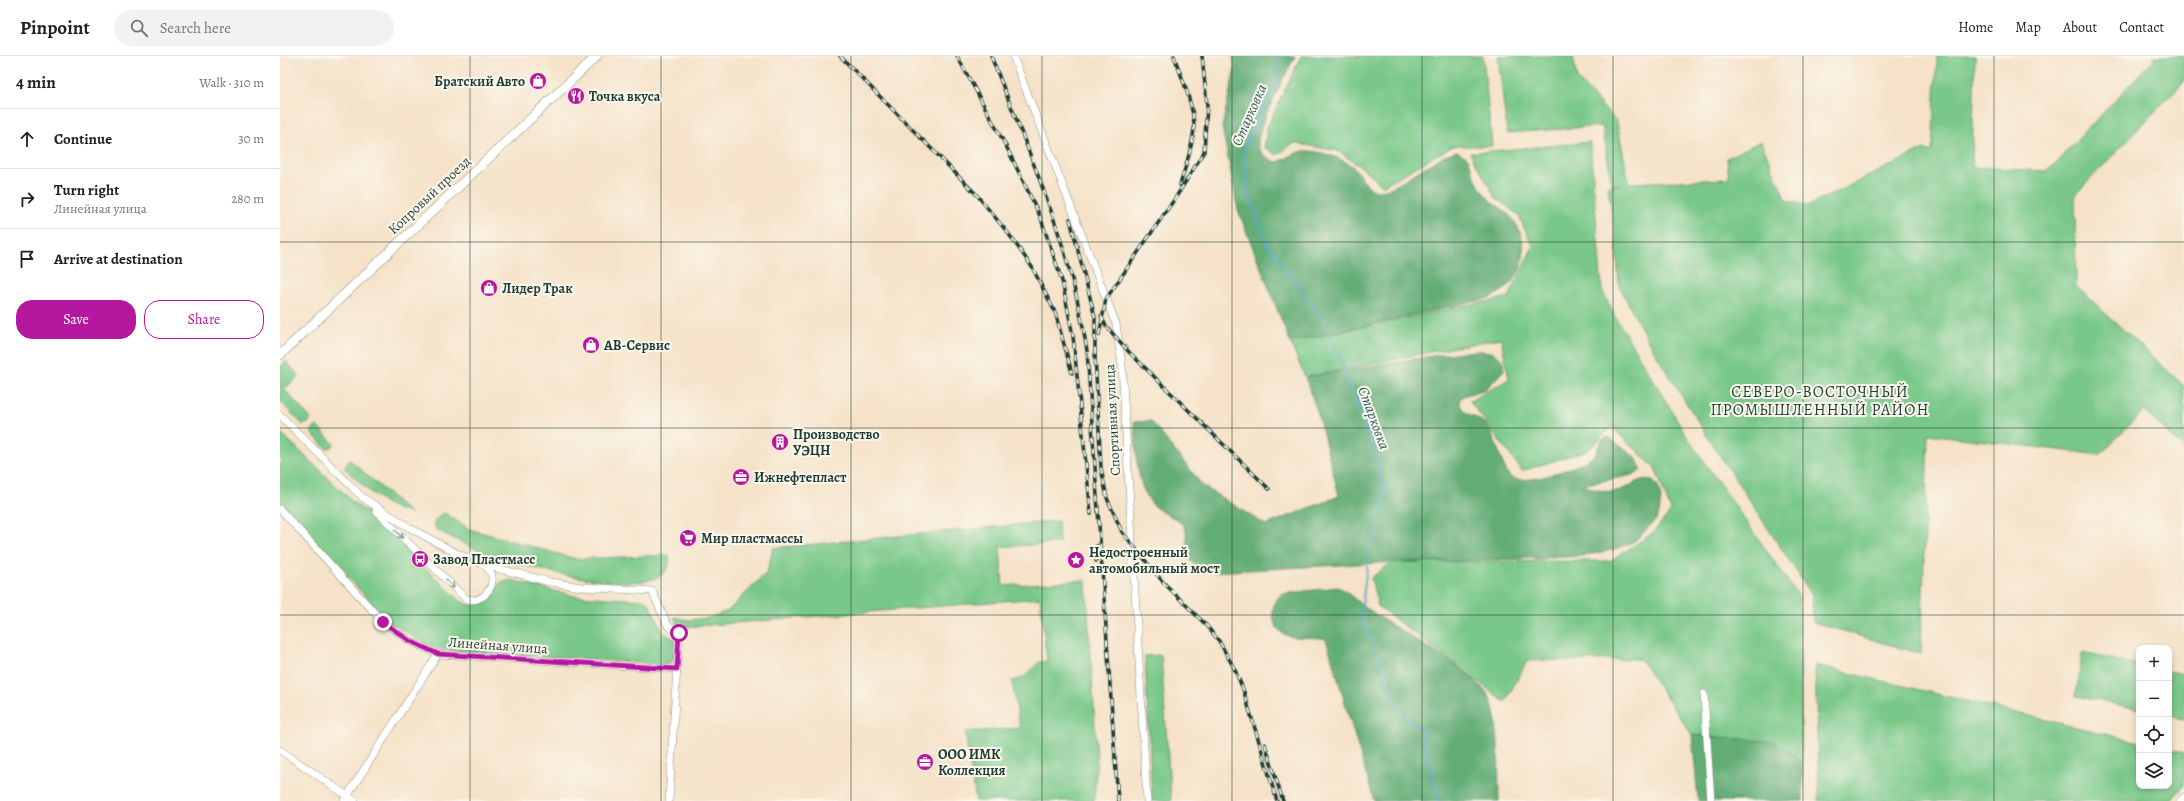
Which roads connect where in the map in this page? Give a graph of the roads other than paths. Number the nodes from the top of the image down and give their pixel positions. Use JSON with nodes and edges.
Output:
{"nodes":[{"id":1,"x":597,"y":56,"type":"edge"},
{"id":2,"x":1013,"y":56,"type":"edge"},
{"id":3,"x":280,"y":355,"type":"edge"},
{"id":4,"x":280,"y":415,"type":"edge"},
{"id":5,"x":362,"y":497,"type":"junction"},
{"id":6,"x":280,"y":509,"type":"edge"},
{"id":7,"x":485,"y":565,"type":"junction"},
{"id":8,"x":438,"y":654,"type":"junction"},
{"id":9,"x":677,"y":669,"type":"junction"},
{"id":10,"x":1704,"y":694,"type":"dead end"},
{"id":11,"x":280,"y":750,"type":"edge"},
{"id":12,"x":2184,"y":797,"type":"edge"},
{"id":13,"x":346,"y":799,"type":"edge"},
{"id":14,"x":355,"y":801,"type":"edge"},
{"id":15,"x":669,"y":801,"type":"edge"},
{"id":16,"x":1147,"y":801,"type":"edge"},
{"id":17,"x":1711,"y":801,"type":"edge"},
{"id":18,"x":2180,"y":801,"type":"edge"}],
"edges":[{"from":1,"to":3,"type":"main road","name":"Копровый проезд"},
{"from":2,"to":16,"type":"street","name":"Спортивная улица"},
{"from":4,"to":5,"type":"street"},
{"from":5,"to":7,"type":"street"},
{"from":5,"to":7,"type":"street","one_way":true},
{"from":6,"to":8,"type":"street","name":"Линейная улица"},
{"from":7,"to":9,"type":"street"},
{"from":8,"to":9,"type":"street","name":"Линейная улица"},
{"from":8,"to":13,"type":"street"},
{"from":9,"to":15,"type":"street"},
{"from":10,"to":17,"type":"street"},
{"from":11,"to":13,"type":"street"},
{"from":12,"to":18,"type":"street"},
{"from":13,"to":14,"type":"street"}]}
